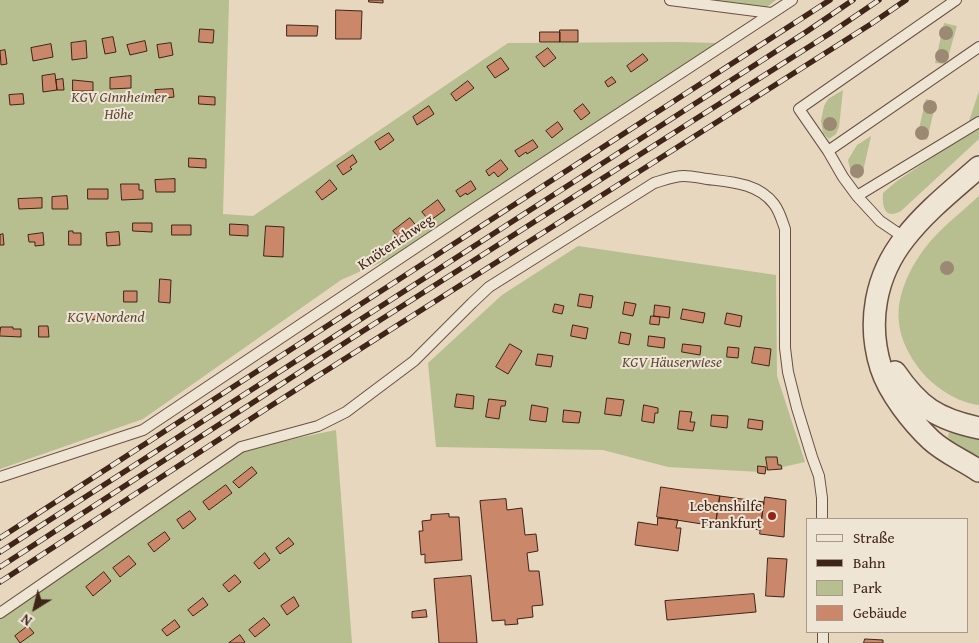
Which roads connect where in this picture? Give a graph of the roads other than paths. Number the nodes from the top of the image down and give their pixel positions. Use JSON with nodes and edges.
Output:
{"nodes":[{"id":1,"x":670,"y":0,"type":"edge"},
{"id":2,"x":792,"y":0,"type":"edge"},
{"id":3,"x":956,"y":0,"type":"edge"},
{"id":4,"x":771,"y":13,"type":"junction"},
{"id":5,"x":979,"y":47,"type":"edge"},
{"id":6,"x":979,"y":122,"type":"edge"},
{"id":7,"x":828,"y":151,"type":"junction"},
{"id":8,"x":979,"y":167,"type":"edge"},
{"id":9,"x":857,"y":196,"type":"junction"},
{"id":10,"x":905,"y":238,"type":"junction"},
{"id":11,"x":876,"y":345,"type":"junction"},
{"id":12,"x":979,"y":428,"type":"edge"},
{"id":13,"x":979,"y":471,"type":"edge"},
{"id":14,"x":0,"y":477,"type":"edge"},
{"id":15,"x":822,"y":518,"type":"edge"},
{"id":16,"x":0,"y":613,"type":"edge"}],
"edges":[{"from":1,"to":4,"type":"lane"},
{"from":2,"to":4,"type":"lane","name":"Knöterichweg"},
{"from":3,"to":7,"type":"lane"},
{"from":4,"to":14,"type":"lane","name":"Knöterichweg"},
{"from":5,"to":7,"type":"lane"},
{"from":6,"to":9,"type":"lane"},
{"from":7,"to":9,"type":"lane"},
{"from":8,"to":10,"type":"street"},
{"from":9,"to":10,"type":"lane"},
{"from":10,"to":11,"type":"street"},
{"from":11,"to":12,"type":"street"},
{"from":11,"to":13,"type":"street"},
{"from":15,"to":16,"type":"lane"}]}
